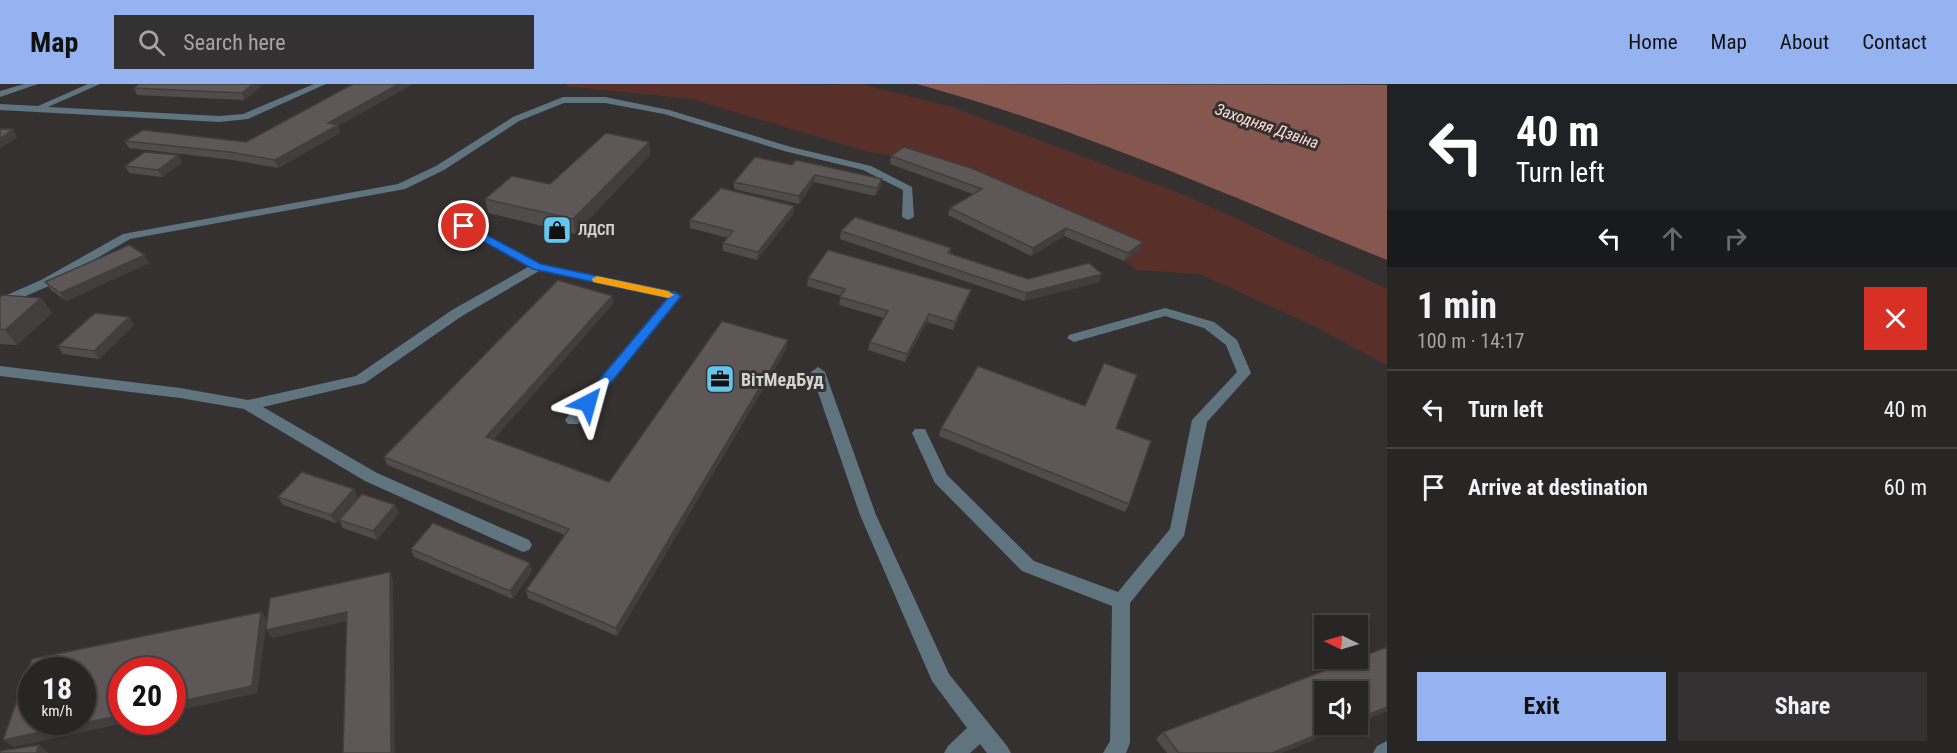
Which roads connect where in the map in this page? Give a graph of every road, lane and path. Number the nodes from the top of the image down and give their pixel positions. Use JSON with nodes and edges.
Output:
{"nodes":[{"id":1,"x":34,"y":84,"type":"edge"},
{"id":2,"x":96,"y":84,"type":"edge"},
{"id":3,"x":322,"y":84,"type":"edge"},
{"id":4,"x":0,"y":94,"type":"edge"},
{"id":5,"x":0,"y":108,"type":"edge"},
{"id":6,"x":36,"y":109,"type":"junction"},
{"id":7,"x":908,"y":217,"type":"dead end"},
{"id":8,"x":464,"y":226,"type":"dead end"},
{"id":9,"x":537,"y":267,"type":"junction"},
{"id":10,"x":0,"y":303,"type":"edge"},
{"id":11,"x":1074,"y":338,"type":"dead end"},
{"id":12,"x":0,"y":370,"type":"edge"},
{"id":13,"x":818,"y":372,"type":"dead end"},
{"id":14,"x":248,"y":405,"type":"junction"},
{"id":15,"x":573,"y":420,"type":"dead end"},
{"id":16,"x":920,"y":433,"type":"dead end"},
{"id":17,"x":523,"y":545,"type":"dead end"},
{"id":18,"x":1121,"y":601,"type":"junction"},
{"id":19,"x":981,"y":729,"type":"junction"},
{"id":20,"x":955,"y":753,"type":"edge"},
{"id":21,"x":1000,"y":753,"type":"edge"},
{"id":22,"x":1114,"y":753,"type":"edge"}],
"edges":[{"from":1,"to":4,"type":"lane"},
{"from":2,"to":6,"type":"lane"},
{"from":3,"to":6,"type":"lane"},
{"from":5,"to":6,"type":"lane"},
{"from":7,"to":10,"type":"lane"},
{"from":8,"to":9,"type":"lane"},
{"from":9,"to":14,"type":"lane"},
{"from":9,"to":15,"type":"lane"},
{"from":11,"to":18,"type":"lane"},
{"from":12,"to":14,"type":"lane"},
{"from":13,"to":19,"type":"lane"},
{"from":14,"to":17,"type":"lane"},
{"from":16,"to":18,"type":"lane"},
{"from":18,"to":22,"type":"lane"},
{"from":19,"to":20,"type":"lane"},
{"from":19,"to":21,"type":"lane"}]}
